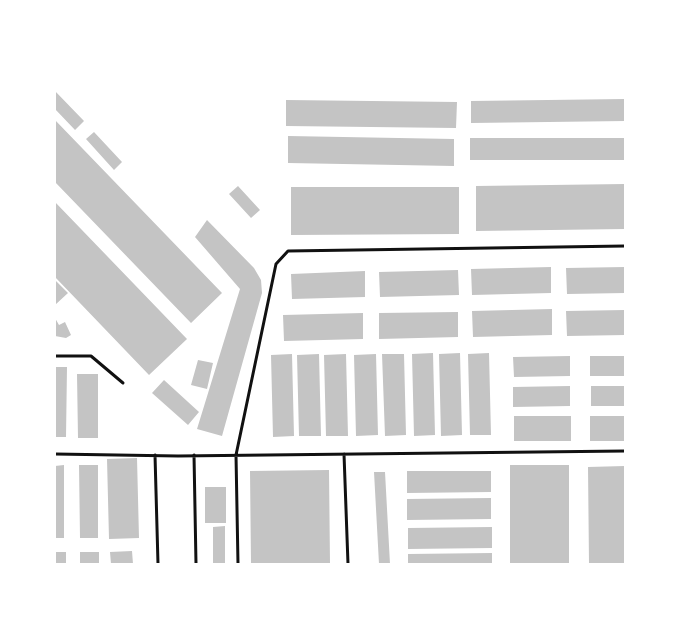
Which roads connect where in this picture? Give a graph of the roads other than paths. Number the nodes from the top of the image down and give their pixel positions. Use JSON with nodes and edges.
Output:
{"nodes":[{"id":1,"x":625,"y":246,"type":"edge"},
{"id":2,"x":55,"y":356,"type":"edge"},
{"id":3,"x":123,"y":383,"type":"dead end"},
{"id":4,"x":625,"y":451,"type":"edge"},
{"id":5,"x":55,"y":454,"type":"edge"},
{"id":6,"x":344,"y":454,"type":"junction"},
{"id":7,"x":155,"y":455,"type":"junction"},
{"id":8,"x":236,"y":455,"type":"junction"},
{"id":9,"x":194,"y":456,"type":"junction"},
{"id":10,"x":158,"y":564,"type":"edge"},
{"id":11,"x":196,"y":564,"type":"edge"},
{"id":12,"x":238,"y":564,"type":"edge"},
{"id":13,"x":348,"y":564,"type":"edge"}],
"edges":[{"from":1,"to":8,"type":"lane"},
{"from":2,"to":3,"type":"lane"},
{"from":4,"to":6,"type":"lane"},
{"from":5,"to":7,"type":"lane"},
{"from":6,"to":8,"type":"lane"},
{"from":6,"to":13,"type":"lane"},
{"from":7,"to":9,"type":"lane"},
{"from":7,"to":10,"type":"lane"},
{"from":8,"to":9,"type":"lane"},
{"from":8,"to":12,"type":"lane"},
{"from":9,"to":11,"type":"lane"}]}
